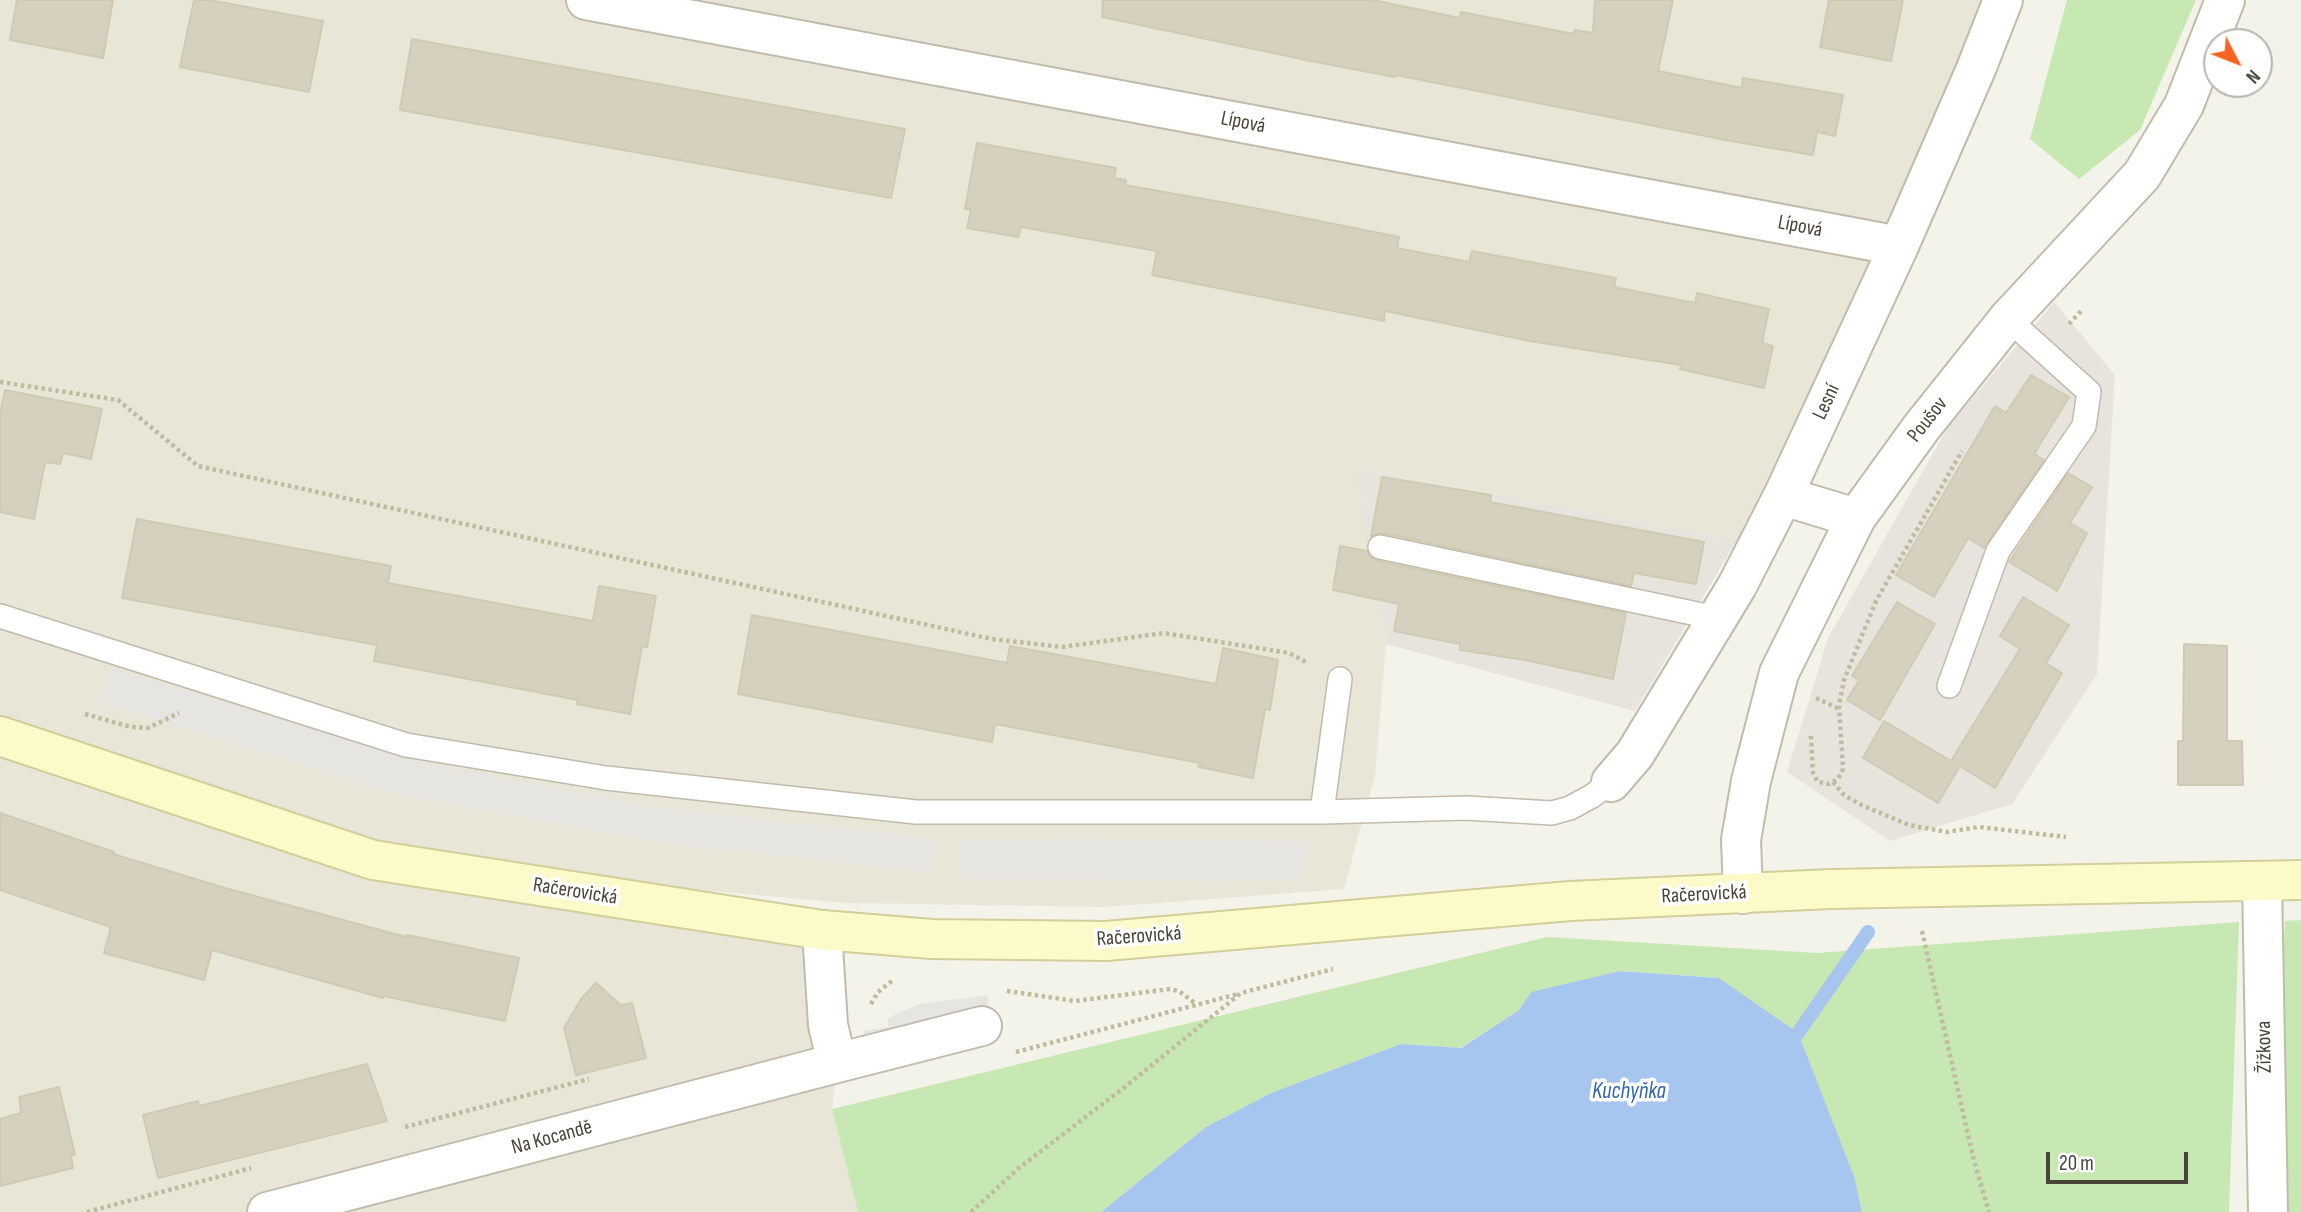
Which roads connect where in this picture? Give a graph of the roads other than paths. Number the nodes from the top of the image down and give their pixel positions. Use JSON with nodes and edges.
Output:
{"nodes":[{"id":1,"x":586,"y":0,"type":"edge"},
{"id":2,"x":2003,"y":0,"type":"edge"},
{"id":3,"x":2225,"y":0,"type":"edge"},
{"id":4,"x":1899,"y":246,"type":"junction"},
{"id":5,"x":2008,"y":319,"type":"junction"},
{"id":6,"x":1783,"y":496,"type":"junction"},
{"id":7,"x":1856,"y":518,"type":"junction"},
{"id":8,"x":1380,"y":547,"type":"dead end"},
{"id":9,"x":0,"y":616,"type":"edge"},
{"id":10,"x":1716,"y":618,"type":"junction"},
{"id":11,"x":1340,"y":679,"type":"road end"},
{"id":12,"x":1948,"y":686,"type":"dead end"},
{"id":13,"x":0,"y":736,"type":"edge"},
{"id":14,"x":1611,"y":782,"type":"joint"},
{"id":15,"x":1322,"y":812,"type":"junction"},
{"id":16,"x":2301,"y":880,"type":"edge"},
{"id":17,"x":2262,"y":881,"type":"junction"},
{"id":18,"x":1743,"y":894,"type":"junction"},
{"id":19,"x":822,"y":930,"type":"junction"},
{"id":20,"x":982,"y":1026,"type":"dead end"},
{"id":21,"x":836,"y":1063,"type":"junction"},
{"id":22,"x":267,"y":1212,"type":"edge"},
{"id":23,"x":2267,"y":1212,"type":"edge"}],
"edges":[{"from":1,"to":4,"type":"street","name":"Lípová"},
{"from":2,"to":4,"type":"street","name":"Lesní"},
{"from":3,"to":5,"type":"street","name":"Poušov"},
{"from":4,"to":6,"type":"street","name":"Lesní"},
{"from":5,"to":7,"type":"street","name":"Poušov"},
{"from":5,"to":12,"type":"lane"},
{"from":6,"to":7,"type":"street"},
{"from":6,"to":10,"type":"street","name":"Lesní"},
{"from":7,"to":18,"type":"street","name":"Poušov"},
{"from":8,"to":10,"type":"lane"},
{"from":9,"to":15,"type":"lane"},
{"from":10,"to":14,"type":"street","name":"Lesní"},
{"from":11,"to":15,"type":"lane"},
{"from":13,"to":19,"type":"main road","name":"Račerovická"},
{"from":14,"to":15,"type":"lane"},
{"from":16,"to":17,"type":"main road","name":"Račerovická"},
{"from":17,"to":18,"type":"main road","name":"Račerovická"},
{"from":17,"to":23,"type":"street","name":"Žižkova"},
{"from":18,"to":19,"type":"main road","name":"Račerovická"},
{"from":19,"to":21,"type":"street"},
{"from":20,"to":21,"type":"street","name":"Na Kocandě"},
{"from":21,"to":22,"type":"street","name":"Na Kocandě"}]}
